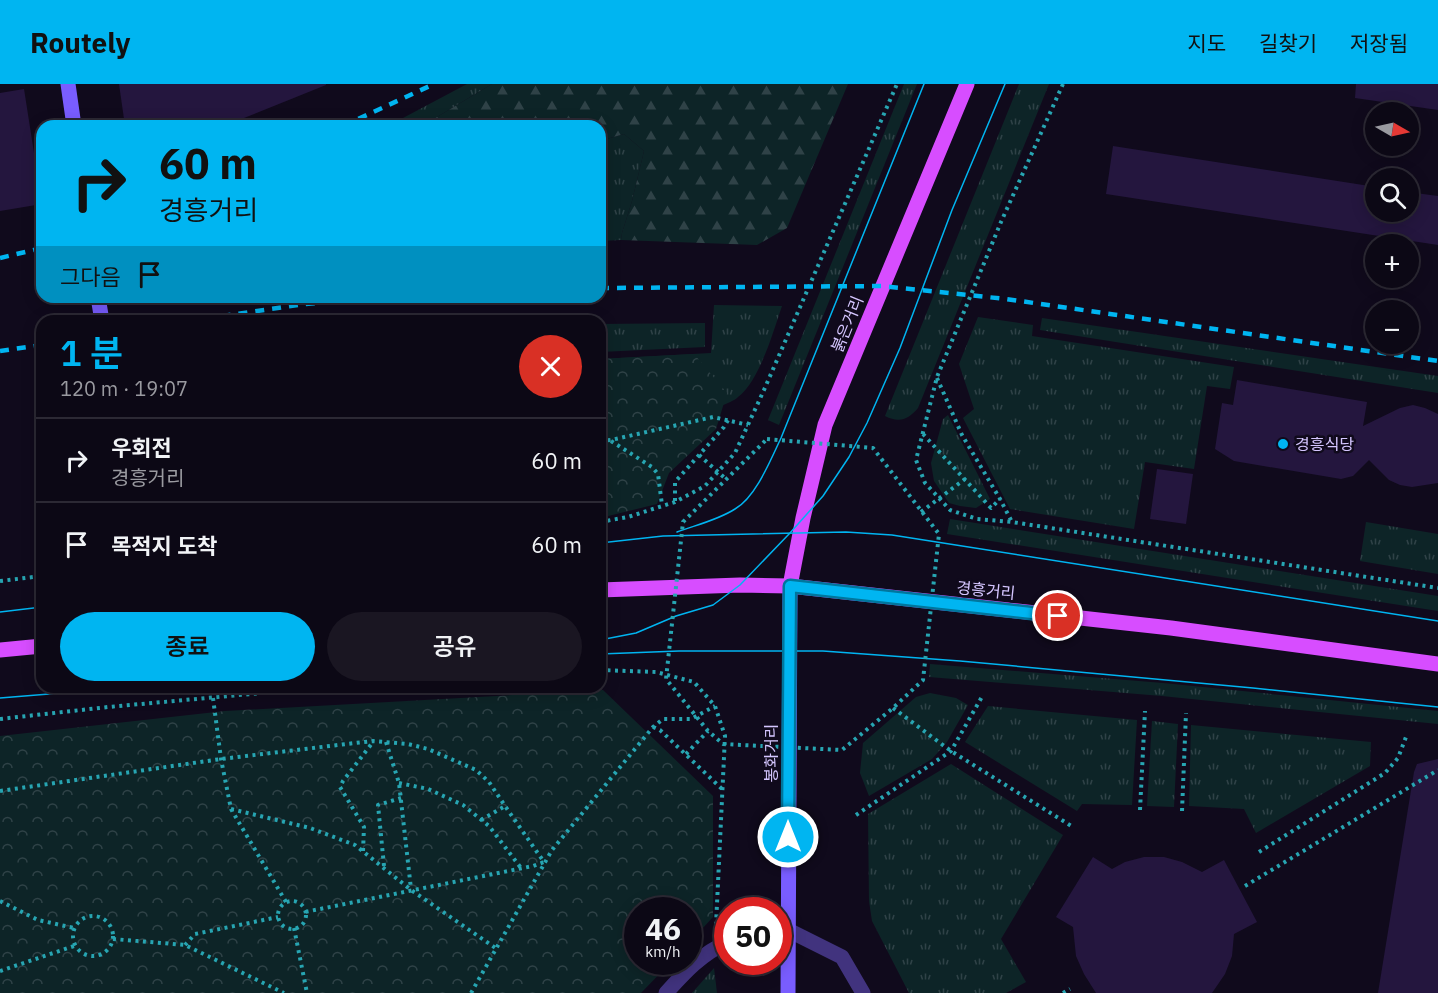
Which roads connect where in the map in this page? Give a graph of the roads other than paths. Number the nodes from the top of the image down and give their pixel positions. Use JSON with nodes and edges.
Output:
{"nodes":[{"id":1,"x":68,"y":84,"type":"edge"},
{"id":2,"x":967,"y":84,"type":"edge"},
{"id":3,"x":73,"y":120,"type":"edge"},
{"id":4,"x":790,"y":586,"type":"junction"},
{"id":5,"x":606,"y":590,"type":"edge"},
{"id":6,"x":36,"y":647,"type":"edge"},
{"id":7,"x":0,"y":650,"type":"edge"},
{"id":8,"x":1438,"y":664,"type":"edge"},
{"id":9,"x":784,"y":897,"type":"edge"},
{"id":10,"x":792,"y":934,"type":"edge"},
{"id":11,"x":714,"y":950,"type":"edge"},
{"id":12,"x":787,"y":975,"type":"edge"},
{"id":13,"x":666,"y":993,"type":"edge"},
{"id":14,"x":788,"y":993,"type":"edge"},
{"id":15,"x":863,"y":993,"type":"edge"}],
"edges":[{"from":1,"to":3,"type":"main road"},
{"from":2,"to":4,"type":"main road","name":"붉은거리"},
{"from":4,"to":5,"type":"main road","name":"경흥거리"},
{"from":4,"to":8,"type":"main road","name":"경흥거리"},
{"from":4,"to":9,"type":"main road","name":"봉화거리"},
{"from":6,"to":7,"type":"main road"},
{"from":10,"to":15,"type":"street"},
{"from":11,"to":13,"type":"street"},
{"from":12,"to":14,"type":"main road","name":"봉화거리"}]}
